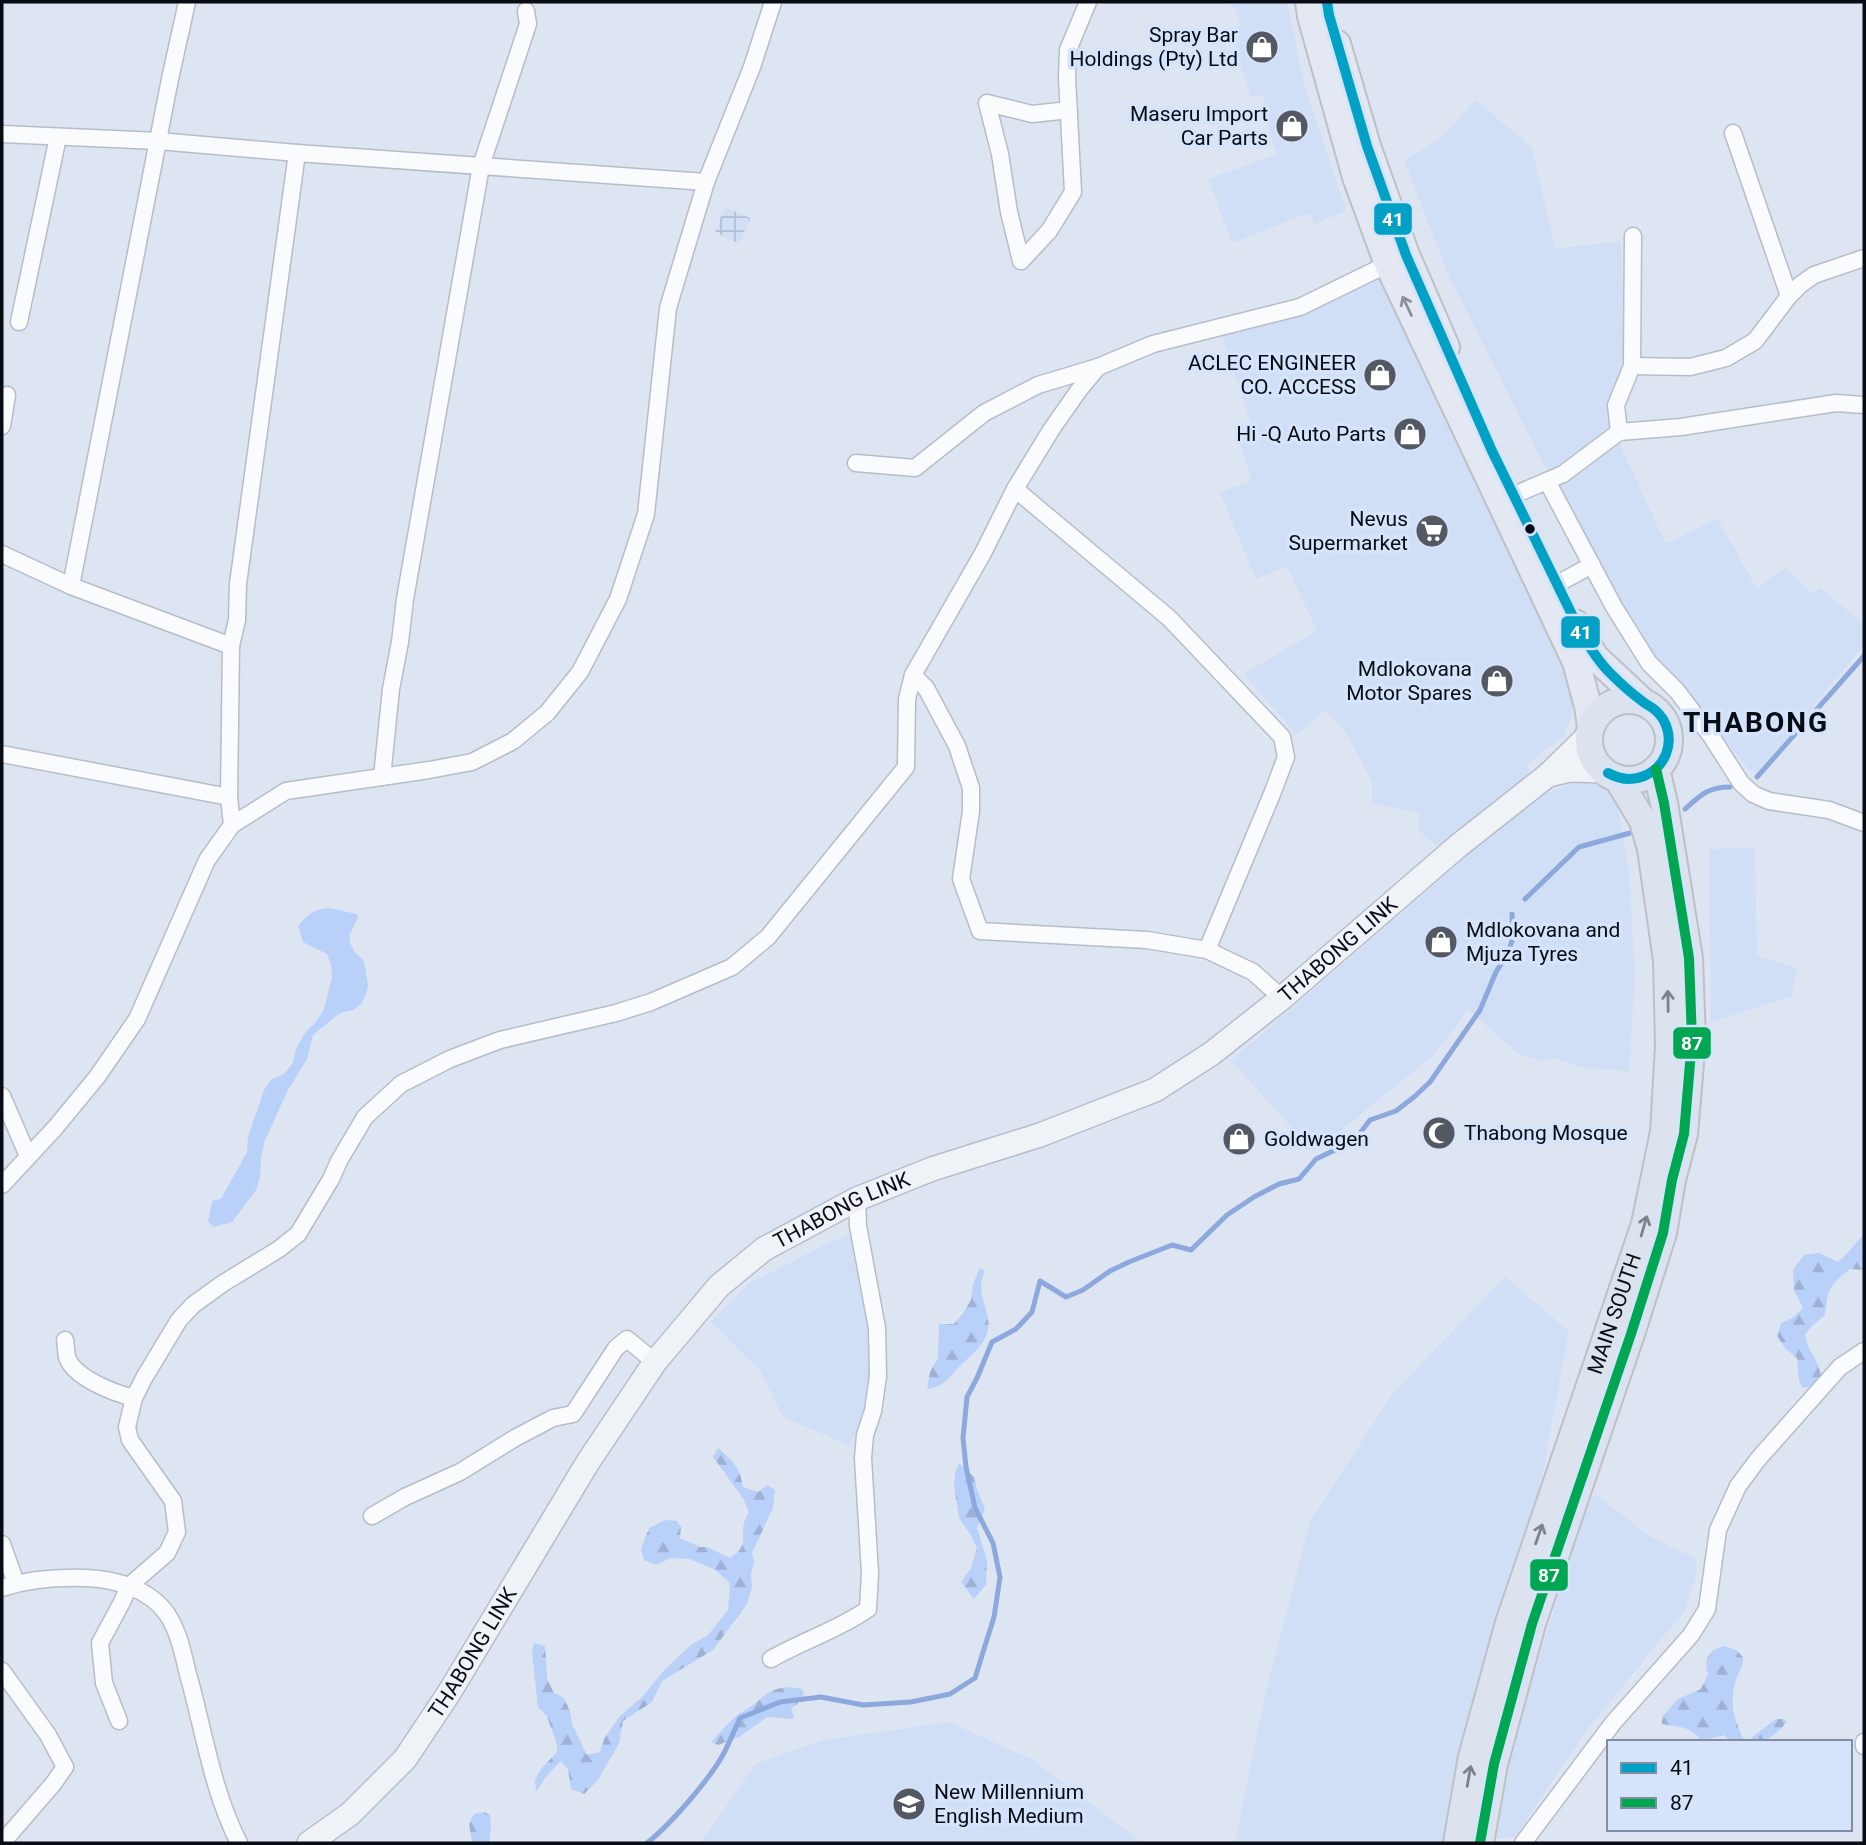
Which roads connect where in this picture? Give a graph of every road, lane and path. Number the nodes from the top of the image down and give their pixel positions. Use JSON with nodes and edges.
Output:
{"nodes":[{"id":1,"x":187,"y":2,"type":"edge"},
{"id":2,"x":773,"y":2,"type":"edge"},
{"id":3,"x":1088,"y":2,"type":"edge"},
{"id":4,"x":1309,"y":2,"type":"edge"},
{"id":5,"x":1328,"y":2,"type":"edge"},
{"id":6,"x":526,"y":11,"type":"dead end"},
{"id":7,"x":1069,"y":110,"type":"junction"},
{"id":8,"x":1733,"y":133,"type":"dead end"},
{"id":9,"x":2,"y":135,"type":"edge"},
{"id":10,"x":58,"y":137,"type":"junction"},
{"id":11,"x":158,"y":141,"type":"junction"},
{"id":12,"x":297,"y":153,"type":"junction"},
{"id":13,"x":481,"y":166,"type":"junction"},
{"id":14,"x":706,"y":182,"type":"junction"},
{"id":15,"x":1633,"y":236,"type":"dead end"},
{"id":16,"x":1864,"y":258,"type":"edge"},
{"id":17,"x":1397,"y":259,"type":"junction"},
{"id":18,"x":1789,"y":296,"type":"junction"},
{"id":19,"x":19,"y":322,"type":"dead end"},
{"id":20,"x":1632,"y":366,"type":"junction"},
{"id":21,"x":1098,"y":367,"type":"junction"},
{"id":22,"x":7,"y":394,"type":"dead end"},
{"id":23,"x":1864,"y":405,"type":"edge"},
{"id":24,"x":2,"y":426,"type":"edge"},
{"id":25,"x":1619,"y":432,"type":"junction"},
{"id":26,"x":856,"y":464,"type":"dead end"},
{"id":27,"x":1548,"y":481,"type":"junction"},
{"id":28,"x":1015,"y":489,"type":"junction"},
{"id":29,"x":1514,"y":495,"type":"junction"},
{"id":30,"x":2,"y":554,"type":"edge"},
{"id":31,"x":1592,"y":565,"type":"junction"},
{"id":32,"x":1557,"y":584,"type":"junction"},
{"id":33,"x":72,"y":586,"type":"junction"},
{"id":34,"x":231,"y":646,"type":"junction"},
{"id":35,"x":913,"y":675,"type":"junction"},
{"id":36,"x":1643,"y":702,"type":"junction"},
{"id":37,"x":1590,"y":730,"type":"junction"},
{"id":38,"x":2,"y":754,"type":"edge"},
{"id":39,"x":1656,"y":769,"type":"junction"},
{"id":40,"x":1611,"y":774,"type":"junction"},
{"id":41,"x":1548,"y":775,"type":"junction"},
{"id":42,"x":382,"y":777,"type":"junction"},
{"id":43,"x":229,"y":797,"type":"junction"},
{"id":44,"x":1864,"y":823,"type":"edge"},
{"id":45,"x":232,"y":825,"type":"junction"},
{"id":46,"x":1207,"y":950,"type":"junction"},
{"id":47,"x":1282,"y":998,"type":"junction"},
{"id":48,"x":2,"y":1096,"type":"edge"},
{"id":49,"x":28,"y":1156,"type":"junction"},
{"id":50,"x":2,"y":1185,"type":"edge"},
{"id":51,"x":857,"y":1199,"type":"junction"},
{"id":52,"x":65,"y":1340,"type":"dead end"},
{"id":53,"x":1864,"y":1351,"type":"edge"},
{"id":54,"x":655,"y":1362,"type":"junction"},
{"id":55,"x":134,"y":1398,"type":"junction"},
{"id":56,"x":372,"y":1516,"type":"dead end"},
{"id":57,"x":2,"y":1544,"type":"edge"},
{"id":58,"x":9,"y":1586,"type":"edge"},
{"id":59,"x":129,"y":1586,"type":"junction"},
{"id":60,"x":771,"y":1658,"type":"dead end"},
{"id":61,"x":2,"y":1671,"type":"edge"},
{"id":62,"x":120,"y":1721,"type":"dead end"},
{"id":63,"x":2,"y":1843,"type":"edge"},
{"id":64,"x":239,"y":1843,"type":"edge"},
{"id":65,"x":309,"y":1843,"type":"edge"},
{"id":66,"x":1457,"y":1843,"type":"edge"},
{"id":67,"x":1480,"y":1843,"type":"edge"},
{"id":68,"x":1523,"y":1843,"type":"edge"}],
"edges":[{"from":1,"to":11,"type":"street"},
{"from":2,"to":14,"type":"street"},
{"from":3,"to":7,"type":"street"},
{"from":4,"to":17,"type":"main road","name":"MAIN SOUTH"},
{"from":5,"to":17,"type":"main road","name":"MAIN SOUTH"},
{"from":6,"to":13,"type":"street"},
{"from":7,"to":7,"type":"street"},
{"from":8,"to":18,"type":"street"},
{"from":9,"to":10,"type":"street"},
{"from":10,"to":11,"type":"street"},
{"from":10,"to":19,"type":"street"},
{"from":11,"to":12,"type":"street"},
{"from":11,"to":33,"type":"street"},
{"from":12,"to":13,"type":"street"},
{"from":12,"to":34,"type":"street"},
{"from":13,"to":14,"type":"street"},
{"from":13,"to":42,"type":"street"},
{"from":14,"to":42,"type":"street"},
{"from":15,"to":20,"type":"street"},
{"from":16,"to":18,"type":"street"},
{"from":17,"to":21,"type":"street"},
{"from":17,"to":29,"type":"main road","name":"MAIN SOUTH"},
{"from":37,"to":17,"type":"main road","name":"MAIN SOUTH","one_way":true},
{"from":18,"to":20,"type":"street"},
{"from":20,"to":25,"type":"street"},
{"from":21,"to":26,"type":"street"},
{"from":21,"to":28,"type":"street"},
{"from":22,"to":24,"type":"street"},
{"from":23,"to":25,"type":"street"},
{"from":25,"to":27,"type":"street"},
{"from":27,"to":29,"type":"street"},
{"from":27,"to":31,"type":"street"},
{"from":28,"to":35,"type":"street"},
{"from":28,"to":46,"type":"street"},
{"from":29,"to":32,"type":"main road","name":"MAIN SOUTH"},
{"from":30,"to":33,"type":"street"},
{"from":31,"to":32,"type":"street"},
{"from":31,"to":44,"type":"street"},
{"from":32,"to":36,"type":"main road","name":"MAIN SOUTH"},
{"from":33,"to":34,"type":"street"},
{"from":34,"to":43,"type":"street"},
{"from":35,"to":46,"type":"street"},
{"from":35,"to":55,"type":"street"},
{"from":36,"to":37,"type":"highway"},
{"from":36,"to":39,"type":"highway","name":"MAIN SOUTH"},
{"from":37,"to":40,"type":"highway","name":"MAIN SOUTH"},
{"from":37,"to":41,"type":"main road","name":"THABONG LINK"},
{"from":38,"to":43,"type":"street"},
{"from":39,"to":40,"type":"highway"},
{"from":39,"to":67,"type":"highway","name":"MAIN SOUTH"},
{"from":40,"to":41,"type":"main road"},
{"from":66,"to":40,"type":"highway","name":"MAIN SOUTH","one_way":true},
{"from":41,"to":47,"type":"main road","name":"THABONG LINK"},
{"from":42,"to":45,"type":"street"},
{"from":43,"to":45,"type":"street"},
{"from":45,"to":49,"type":"street"},
{"from":46,"to":47,"type":"street"},
{"from":47,"to":51,"type":"main road","name":"THABONG LINK"},
{"from":48,"to":49,"type":"street"},
{"from":49,"to":50,"type":"street"},
{"from":51,"to":54,"type":"main road","name":"THABONG LINK"},
{"from":51,"to":60,"type":"street"},
{"from":52,"to":55,"type":"street"},
{"from":53,"to":68,"type":"street"},
{"from":54,"to":56,"type":"street"},
{"from":54,"to":65,"type":"main road","name":"THABONG LINK"},
{"from":55,"to":59,"type":"street"},
{"from":57,"to":58,"type":"street"},
{"from":58,"to":59,"type":"street"},
{"from":59,"to":62,"type":"street"},
{"from":59,"to":64,"type":"street"},
{"from":61,"to":63,"type":"street"}]}
